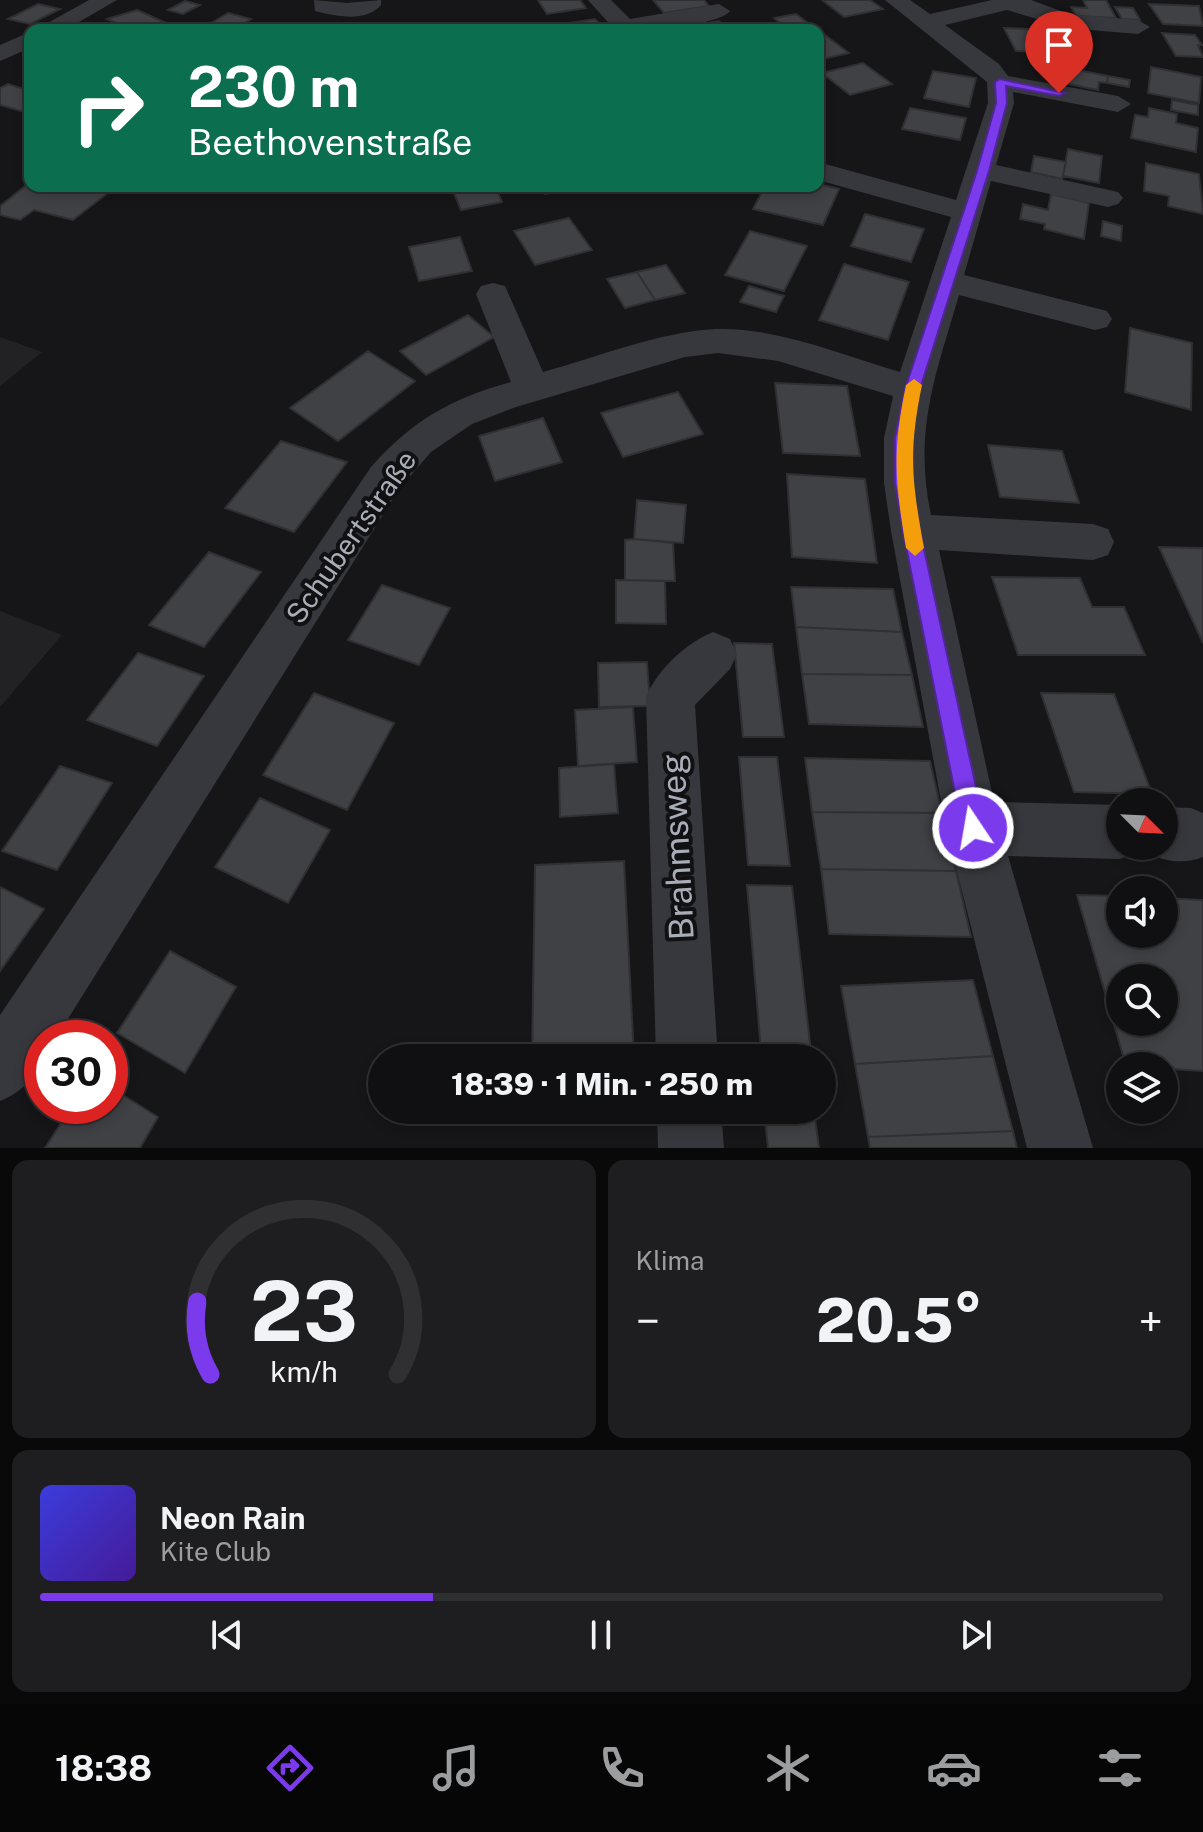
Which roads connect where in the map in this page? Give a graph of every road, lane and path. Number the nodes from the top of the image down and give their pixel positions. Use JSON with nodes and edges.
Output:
{"nodes":[{"id":1,"x":106,"y":0,"type":"edge"},
{"id":2,"x":325,"y":0,"type":"edge"},
{"id":3,"x":599,"y":0,"type":"edge"},
{"id":4,"x":1016,"y":2,"type":"edge"},
{"id":5,"x":365,"y":5,"type":"edge"},
{"id":6,"x":719,"y":11,"type":"dead end"},
{"id":7,"x":911,"y":11,"type":"edge"},
{"id":8,"x":59,"y":24,"type":"edge"},
{"id":9,"x":379,"y":24,"type":"edge"},
{"id":10,"x":622,"y":24,"type":"edge"},
{"id":11,"x":648,"y":24,"type":"edge"},
{"id":12,"x":1138,"y":27,"type":"dead end"},
{"id":13,"x":24,"y":42,"type":"edge"},
{"id":14,"x":0,"y":54,"type":"edge"},
{"id":15,"x":1000,"y":82,"type":"junction"},
{"id":16,"x":1118,"y":104,"type":"dead end"},
{"id":17,"x":983,"y":171,"type":"junction"},
{"id":18,"x":824,"y":173,"type":"edge"},
{"id":19,"x":1108,"y":198,"type":"dead end"},
{"id":20,"x":970,"y":213,"type":"junction"},
{"id":21,"x":947,"y":281,"type":"junction"},
{"id":22,"x":493,"y":294,"type":"dead end"},
{"id":23,"x":1095,"y":319,"type":"dead end"},
{"id":24,"x":532,"y":389,"type":"junction"},
{"id":25,"x":913,"y":389,"type":"junction"},
{"id":26,"x":912,"y":531,"type":"junction"},
{"id":27,"x":1093,"y":542,"type":"dead end"},
{"id":28,"x":713,"y":654,"type":"dead end"},
{"id":29,"x":973,"y":828,"type":"junction"},
{"id":30,"x":1106,"y":832,"type":"edge"},
{"id":31,"x":686,"y":1044,"type":"edge"},
{"id":32,"x":0,"y":1070,"type":"edge"},
{"id":33,"x":690,"y":1124,"type":"edge"},
{"id":34,"x":691,"y":1148,"type":"edge"},
{"id":35,"x":1060,"y":1148,"type":"edge"}],
"edges":[{"from":1,"to":8,"type":"street"},
{"from":2,"to":5,"type":"street"},
{"from":3,"to":10,"type":"street"},
{"from":4,"to":7,"type":"street"},
{"from":4,"to":12,"type":"street"},
{"from":5,"to":9,"type":"street"},
{"from":6,"to":11,"type":"street"},
{"from":7,"to":15,"type":"street"},
{"from":13,"to":14,"type":"street"},
{"from":15,"to":16,"type":"street"},
{"from":15,"to":17,"type":"street"},
{"from":17,"to":19,"type":"street"},
{"from":17,"to":20,"type":"street"},
{"from":18,"to":20,"type":"street"},
{"from":20,"to":21,"type":"street"},
{"from":21,"to":23,"type":"street"},
{"from":21,"to":25,"type":"street"},
{"from":22,"to":24,"type":"street"},
{"from":24,"to":25,"type":"street","name":"Schubertstraße"},
{"from":24,"to":32,"type":"street","name":"Schubertstraße"},
{"from":25,"to":26,"type":"street"},
{"from":26,"to":27,"type":"street"},
{"from":26,"to":29,"type":"street"},
{"from":28,"to":31,"type":"street","name":"Brahmsweg"},
{"from":29,"to":30,"type":"street"},
{"from":29,"to":35,"type":"street"},
{"from":33,"to":34,"type":"street"}]}
